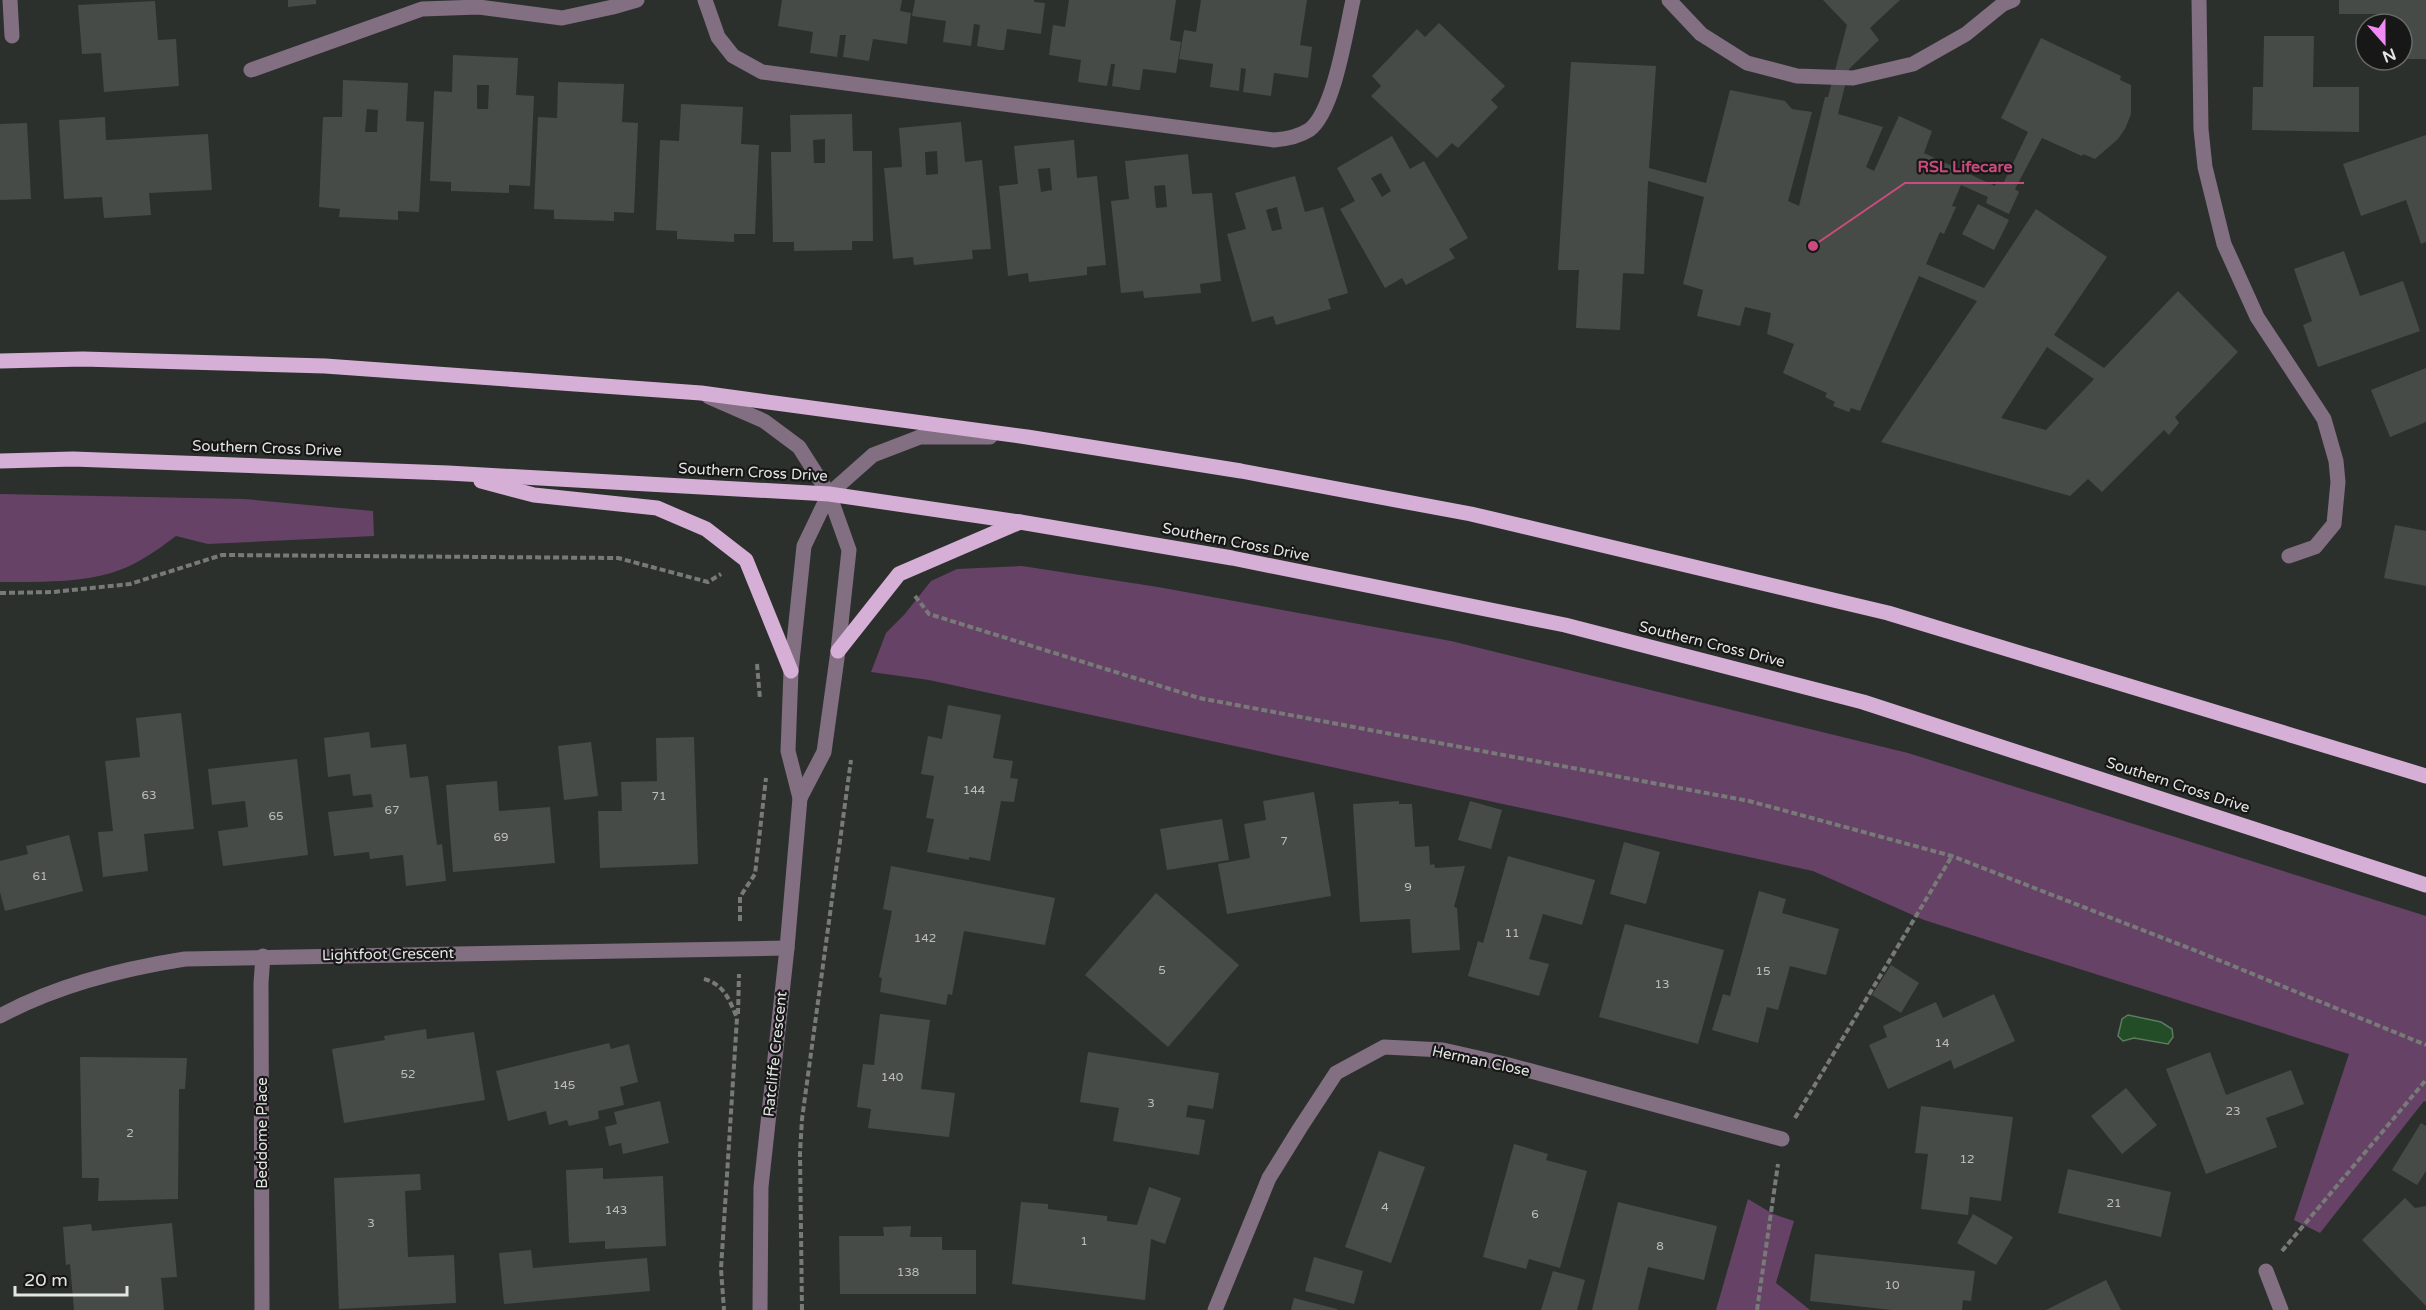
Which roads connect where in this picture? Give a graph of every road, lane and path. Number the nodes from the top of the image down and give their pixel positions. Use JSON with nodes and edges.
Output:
{"nodes":[{"id":1,"x":10,"y":0,"type":"edge"},
{"id":2,"x":637,"y":0,"type":"edge"},
{"id":3,"x":705,"y":0,"type":"edge"},
{"id":4,"x":1353,"y":0,"type":"edge"},
{"id":5,"x":1669,"y":0,"type":"edge"},
{"id":6,"x":2013,"y":0,"type":"edge"},
{"id":7,"x":2199,"y":0,"type":"edge"},
{"id":8,"x":12,"y":36,"type":"dead end"},
{"id":9,"x":251,"y":70,"type":"dead end"},
{"id":10,"x":0,"y":361,"type":"edge"},
{"id":11,"x":701,"y":393,"type":"junction"},
{"id":12,"x":1027,"y":437,"type":"junction"},
{"id":13,"x":0,"y":461,"type":"edge"},
{"id":14,"x":447,"y":473,"type":"junction"},
{"id":15,"x":829,"y":494,"type":"junction"},
{"id":16,"x":1020,"y":522,"type":"junction"},
{"id":17,"x":2289,"y":556,"type":"dead end"},
{"id":18,"x":708,"y":582,"type":"dead end"},
{"id":19,"x":0,"y":593,"type":"edge"},
{"id":20,"x":914,"y":594,"type":"dead end"},
{"id":21,"x":905,"y":603,"type":"dead end"},
{"id":22,"x":929,"y":614,"type":"dead end"},
{"id":23,"x":838,"y":651,"type":"junction"},
{"id":24,"x":756,"y":656,"type":"dead end"},
{"id":25,"x":791,"y":671,"type":"junction"},
{"id":26,"x":760,"y":700,"type":"dead end"},
{"id":27,"x":852,"y":756,"type":"dead end"},
{"id":28,"x":2426,"y":776,"type":"edge"},
{"id":29,"x":766,"y":777,"type":"dead end"},
{"id":30,"x":800,"y":798,"type":"junction"},
{"id":31,"x":1952,"y":856,"type":"junction"},
{"id":32,"x":2426,"y":885,"type":"edge"},
{"id":33,"x":741,"y":897,"type":"dead end"},
{"id":34,"x":787,"y":948,"type":"junction"},
{"id":35,"x":263,"y":956,"type":"junction"},
{"id":36,"x":702,"y":978,"type":"dead end"},
{"id":37,"x":0,"y":1016,"type":"edge"},
{"id":38,"x":2426,"y":1045,"type":"edge"},
{"id":39,"x":2426,"y":1080,"type":"edge"},
{"id":40,"x":1782,"y":1139,"type":"junction"},
{"id":41,"x":2266,"y":1271,"type":"joint"},
{"id":42,"x":262,"y":1310,"type":"edge"},
{"id":43,"x":724,"y":1310,"type":"edge"},
{"id":44,"x":760,"y":1310,"type":"edge"},
{"id":45,"x":802,"y":1310,"type":"edge"},
{"id":46,"x":1215,"y":1310,"type":"edge"},
{"id":47,"x":1757,"y":1310,"type":"edge"},
{"id":48,"x":2281,"y":1310,"type":"edge"}],
"edges":[{"from":1,"to":8,"type":"street"},
{"from":2,"to":9,"type":"street"},
{"from":3,"to":4,"type":"street"},
{"from":5,"to":6,"type":"street"},
{"from":7,"to":17,"type":"street"},
{"from":10,"to":11,"type":"main road"},
{"from":11,"to":12,"type":"main road"},
{"from":11,"to":15,"type":"street","name":"Ratcliffe Crescent"},
{"from":12,"to":15,"type":"street","name":"Ratcliffe Crescent"},
{"from":12,"to":28,"type":"main road"},
{"from":13,"to":14,"type":"main road","name":"Southern Cross Drive"},
{"from":14,"to":15,"type":"main road","name":"Southern Cross Drive"},
{"from":14,"to":25,"type":"main road"},
{"from":15,"to":16,"type":"main road","name":"Southern Cross Drive"},
{"from":15,"to":23,"type":"street","name":"Ratcliffe Crescent"},
{"from":15,"to":25,"type":"street","name":"Ratcliffe Crescent"},
{"from":16,"to":23,"type":"main road"},
{"from":16,"to":32,"type":"main road","name":"Southern Cross Drive"},
{"from":18,"to":19,"type":"path"},
{"from":20,"to":21,"type":"path"},
{"from":22,"to":31,"type":"path"},
{"from":23,"to":30,"type":"street","name":"Ratcliffe Crescent"},
{"from":24,"to":26,"type":"path"},
{"from":25,"to":30,"type":"street","name":"Ratcliffe Crescent"},
{"from":27,"to":45,"type":"path"},
{"from":29,"to":33,"type":"path"},
{"from":30,"to":34,"type":"street","name":"Ratcliffe Crescent"},
{"from":31,"to":38,"type":"path"},
{"from":31,"to":40,"type":"path"},
{"from":34,"to":35,"type":"street","name":"Lightfoot Crescent"},
{"from":34,"to":44,"type":"street","name":"Ratcliffe Crescent"},
{"from":35,"to":37,"type":"street","name":"Lightfoot Crescent"},
{"from":35,"to":42,"type":"street","name":"Beddome Place"},
{"from":36,"to":43,"type":"path"},
{"from":39,"to":41,"type":"path"},
{"from":40,"to":46,"type":"street","name":"Herman Close"},
{"from":40,"to":47,"type":"path"},
{"from":41,"to":48,"type":"street"}]}
